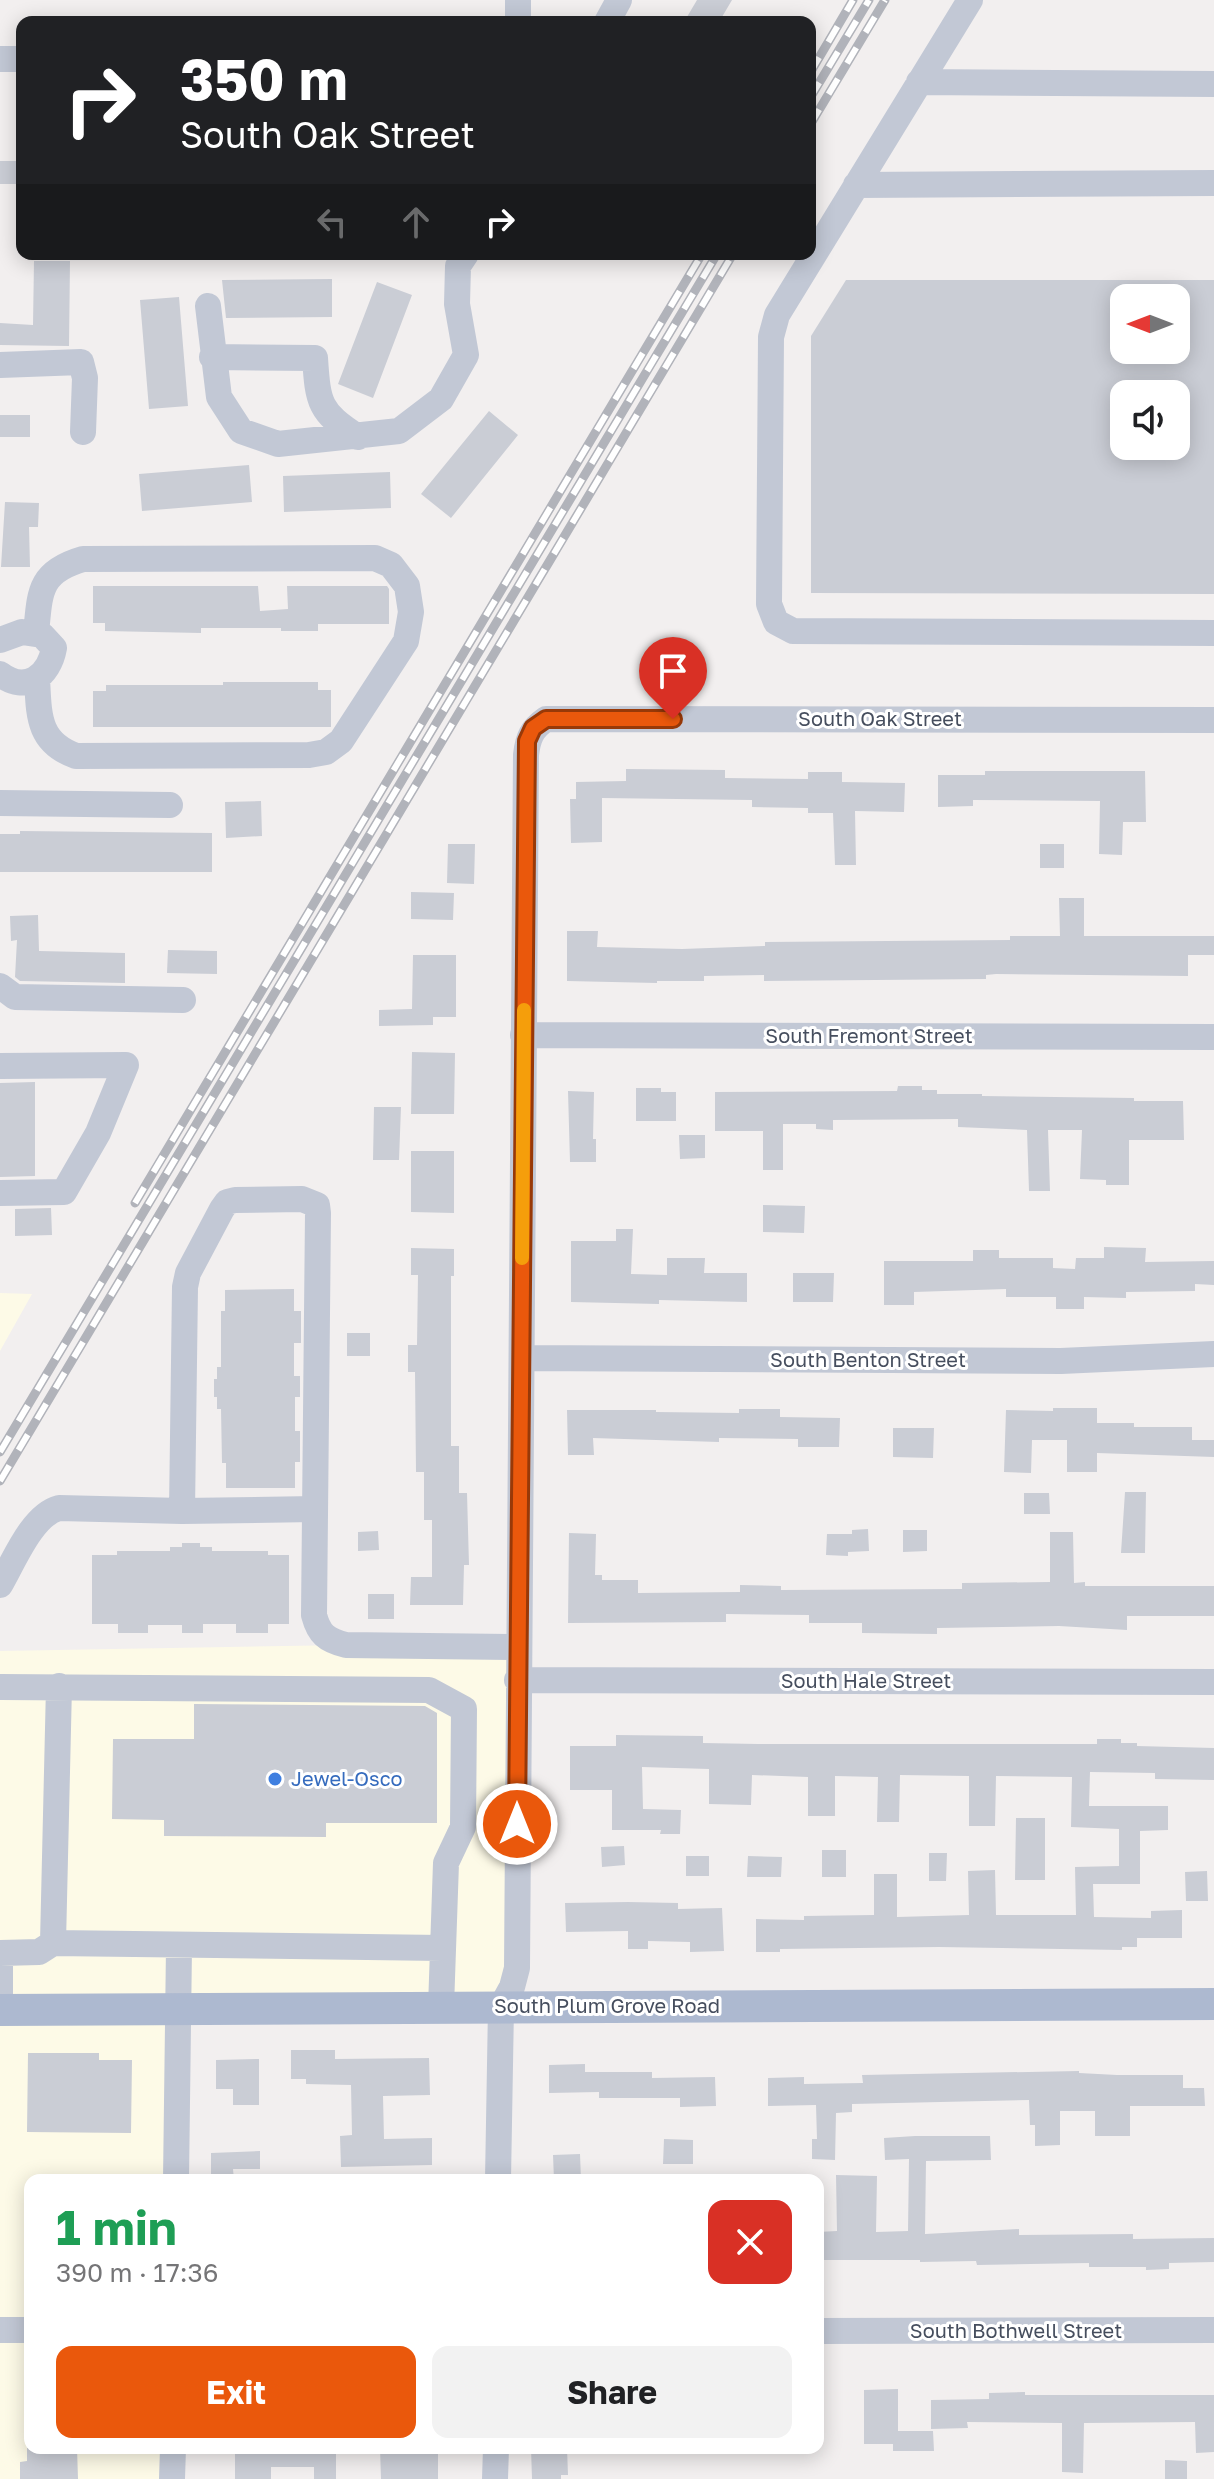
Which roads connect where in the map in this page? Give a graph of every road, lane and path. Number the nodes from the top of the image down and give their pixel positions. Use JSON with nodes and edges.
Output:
{"nodes":[{"id":1,"x":970,"y":0,"type":"edge"},
{"id":2,"x":919,"y":82,"type":"junction"},
{"id":3,"x":1214,"y":84,"type":"edge"},
{"id":4,"x":1214,"y":183,"type":"edge"},
{"id":5,"x":856,"y":185,"type":"junction"},
{"id":6,"x":816,"y":251,"type":"edge"},
{"id":7,"x":462,"y":260,"type":"edge"},
{"id":8,"x":810,"y":260,"type":"edge"},
{"id":9,"x":208,"y":306,"type":"dead end"},
{"id":10,"x":212,"y":357,"type":"junction"},
{"id":11,"x":0,"y":365,"type":"edge"},
{"id":12,"x":83,"y":432,"type":"dead end"},
{"id":13,"x":358,"y":437,"type":"junction"},
{"id":14,"x":1214,"y":633,"type":"edge"},
{"id":15,"x":36,"y":634,"type":"junction"},
{"id":16,"x":0,"y":640,"type":"edge"},
{"id":17,"x":0,"y":674,"type":"edge"},
{"id":18,"x":37,"y":678,"type":"junction"},
{"id":19,"x":1214,"y":720,"type":"edge"},
{"id":20,"x":0,"y":803,"type":"edge"},
{"id":21,"x":170,"y":805,"type":"dead end"},
{"id":22,"x":0,"y":986,"type":"edge"},
{"id":23,"x":183,"y":1000,"type":"dead end"},
{"id":24,"x":523,"y":1035,"type":"junction"},
{"id":25,"x":1214,"y":1037,"type":"edge"},
{"id":26,"x":0,"y":1066,"type":"edge"},
{"id":27,"x":0,"y":1193,"type":"edge"},
{"id":28,"x":1214,"y":1354,"type":"edge"},
{"id":29,"x":522,"y":1358,"type":"junction"},
{"id":30,"x":315,"y":1509,"type":"junction"},
{"id":31,"x":182,"y":1511,"type":"junction"},
{"id":32,"x":0,"y":1585,"type":"edge"},
{"id":33,"x":518,"y":1647,"type":"junction"},
{"id":34,"x":517,"y":1680,"type":"junction"},
{"id":35,"x":1214,"y":1682,"type":"edge"},
{"id":36,"x":59,"y":1686,"type":"junction"},
{"id":37,"x":0,"y":1687,"type":"edge"},
{"id":38,"x":53,"y":1943,"type":"junction"},
{"id":39,"x":179,"y":1947,"type":"junction"},
{"id":40,"x":442,"y":1948,"type":"junction"},
{"id":41,"x":0,"y":1954,"type":"edge"},
{"id":42,"x":1214,"y":2004,"type":"edge"},
{"id":43,"x":179,"y":2007,"type":"junction"},
{"id":44,"x":441,"y":2007,"type":"junction"},
{"id":45,"x":501,"y":2007,"type":"junction"},
{"id":46,"x":0,"y":2010,"type":"edge"},
{"id":47,"x":176,"y":2174,"type":"edge"},
{"id":48,"x":498,"y":2174,"type":"edge"},
{"id":49,"x":0,"y":2330,"type":"edge"},
{"id":50,"x":24,"y":2330,"type":"edge"},
{"id":51,"x":1214,"y":2330,"type":"edge"},
{"id":52,"x":824,"y":2331,"type":"edge"},
{"id":53,"x":173,"y":2454,"type":"edge"},
{"id":54,"x":496,"y":2454,"type":"edge"},
{"id":55,"x":172,"y":2479,"type":"edge"},
{"id":56,"x":495,"y":2479,"type":"edge"}],
"edges":[{"from":1,"to":2,"type":"street"},
{"from":2,"to":3,"type":"street"},
{"from":2,"to":5,"type":"street"},
{"from":4,"to":5,"type":"street"},
{"from":5,"to":6,"type":"street"},
{"from":7,"to":13,"type":"street"},
{"from":8,"to":14,"type":"street"},
{"from":9,"to":10,"type":"street"},
{"from":10,"to":13,"type":"street"},
{"from":10,"to":13,"type":"street"},
{"from":11,"to":12,"type":"street"},
{"from":15,"to":16,"type":"street"},
{"from":15,"to":18,"type":"street"},
{"from":15,"to":18,"type":"street"},
{"from":17,"to":18,"type":"street"},
{"from":19,"to":24,"type":"street","name":"South Oak Street"},
{"from":20,"to":21,"type":"street"},
{"from":22,"to":23,"type":"street"},
{"from":24,"to":25,"type":"street","name":"South Fremont Street"},
{"from":24,"to":29,"type":"street"},
{"from":26,"to":27,"type":"street"},
{"from":28,"to":29,"type":"street","name":"South Benton Street"},
{"from":29,"to":33,"type":"street"},
{"from":30,"to":31,"type":"street"},
{"from":30,"to":31,"type":"street"},
{"from":30,"to":33,"type":"street"},
{"from":31,"to":32,"type":"street"},
{"from":33,"to":34,"type":"street"},
{"from":34,"to":35,"type":"street","name":"South Hale Street"},
{"from":34,"to":45,"type":"street"},
{"from":36,"to":37,"type":"street"},
{"from":36,"to":38,"type":"street"},
{"from":36,"to":40,"type":"street"},
{"from":38,"to":39,"type":"street"},
{"from":38,"to":41,"type":"street"},
{"from":39,"to":40,"type":"street"},
{"from":39,"to":43,"type":"street"},
{"from":40,"to":44,"type":"street"},
{"from":41,"to":46,"type":"street"},
{"from":42,"to":45,"type":"main road","name":"South Plum Grove Road"},
{"from":43,"to":44,"type":"main road","name":"South Plum Grove Road"},
{"from":43,"to":46,"type":"main road","name":"South Plum Grove Road"},
{"from":43,"to":47,"type":"street"},
{"from":44,"to":45,"type":"main road","name":"South Plum Grove Road"},
{"from":45,"to":48,"type":"street"},
{"from":49,"to":50,"type":"street"},
{"from":51,"to":52,"type":"street","name":"South Bothwell Street"},
{"from":53,"to":55,"type":"street"},
{"from":54,"to":56,"type":"street"}]}
